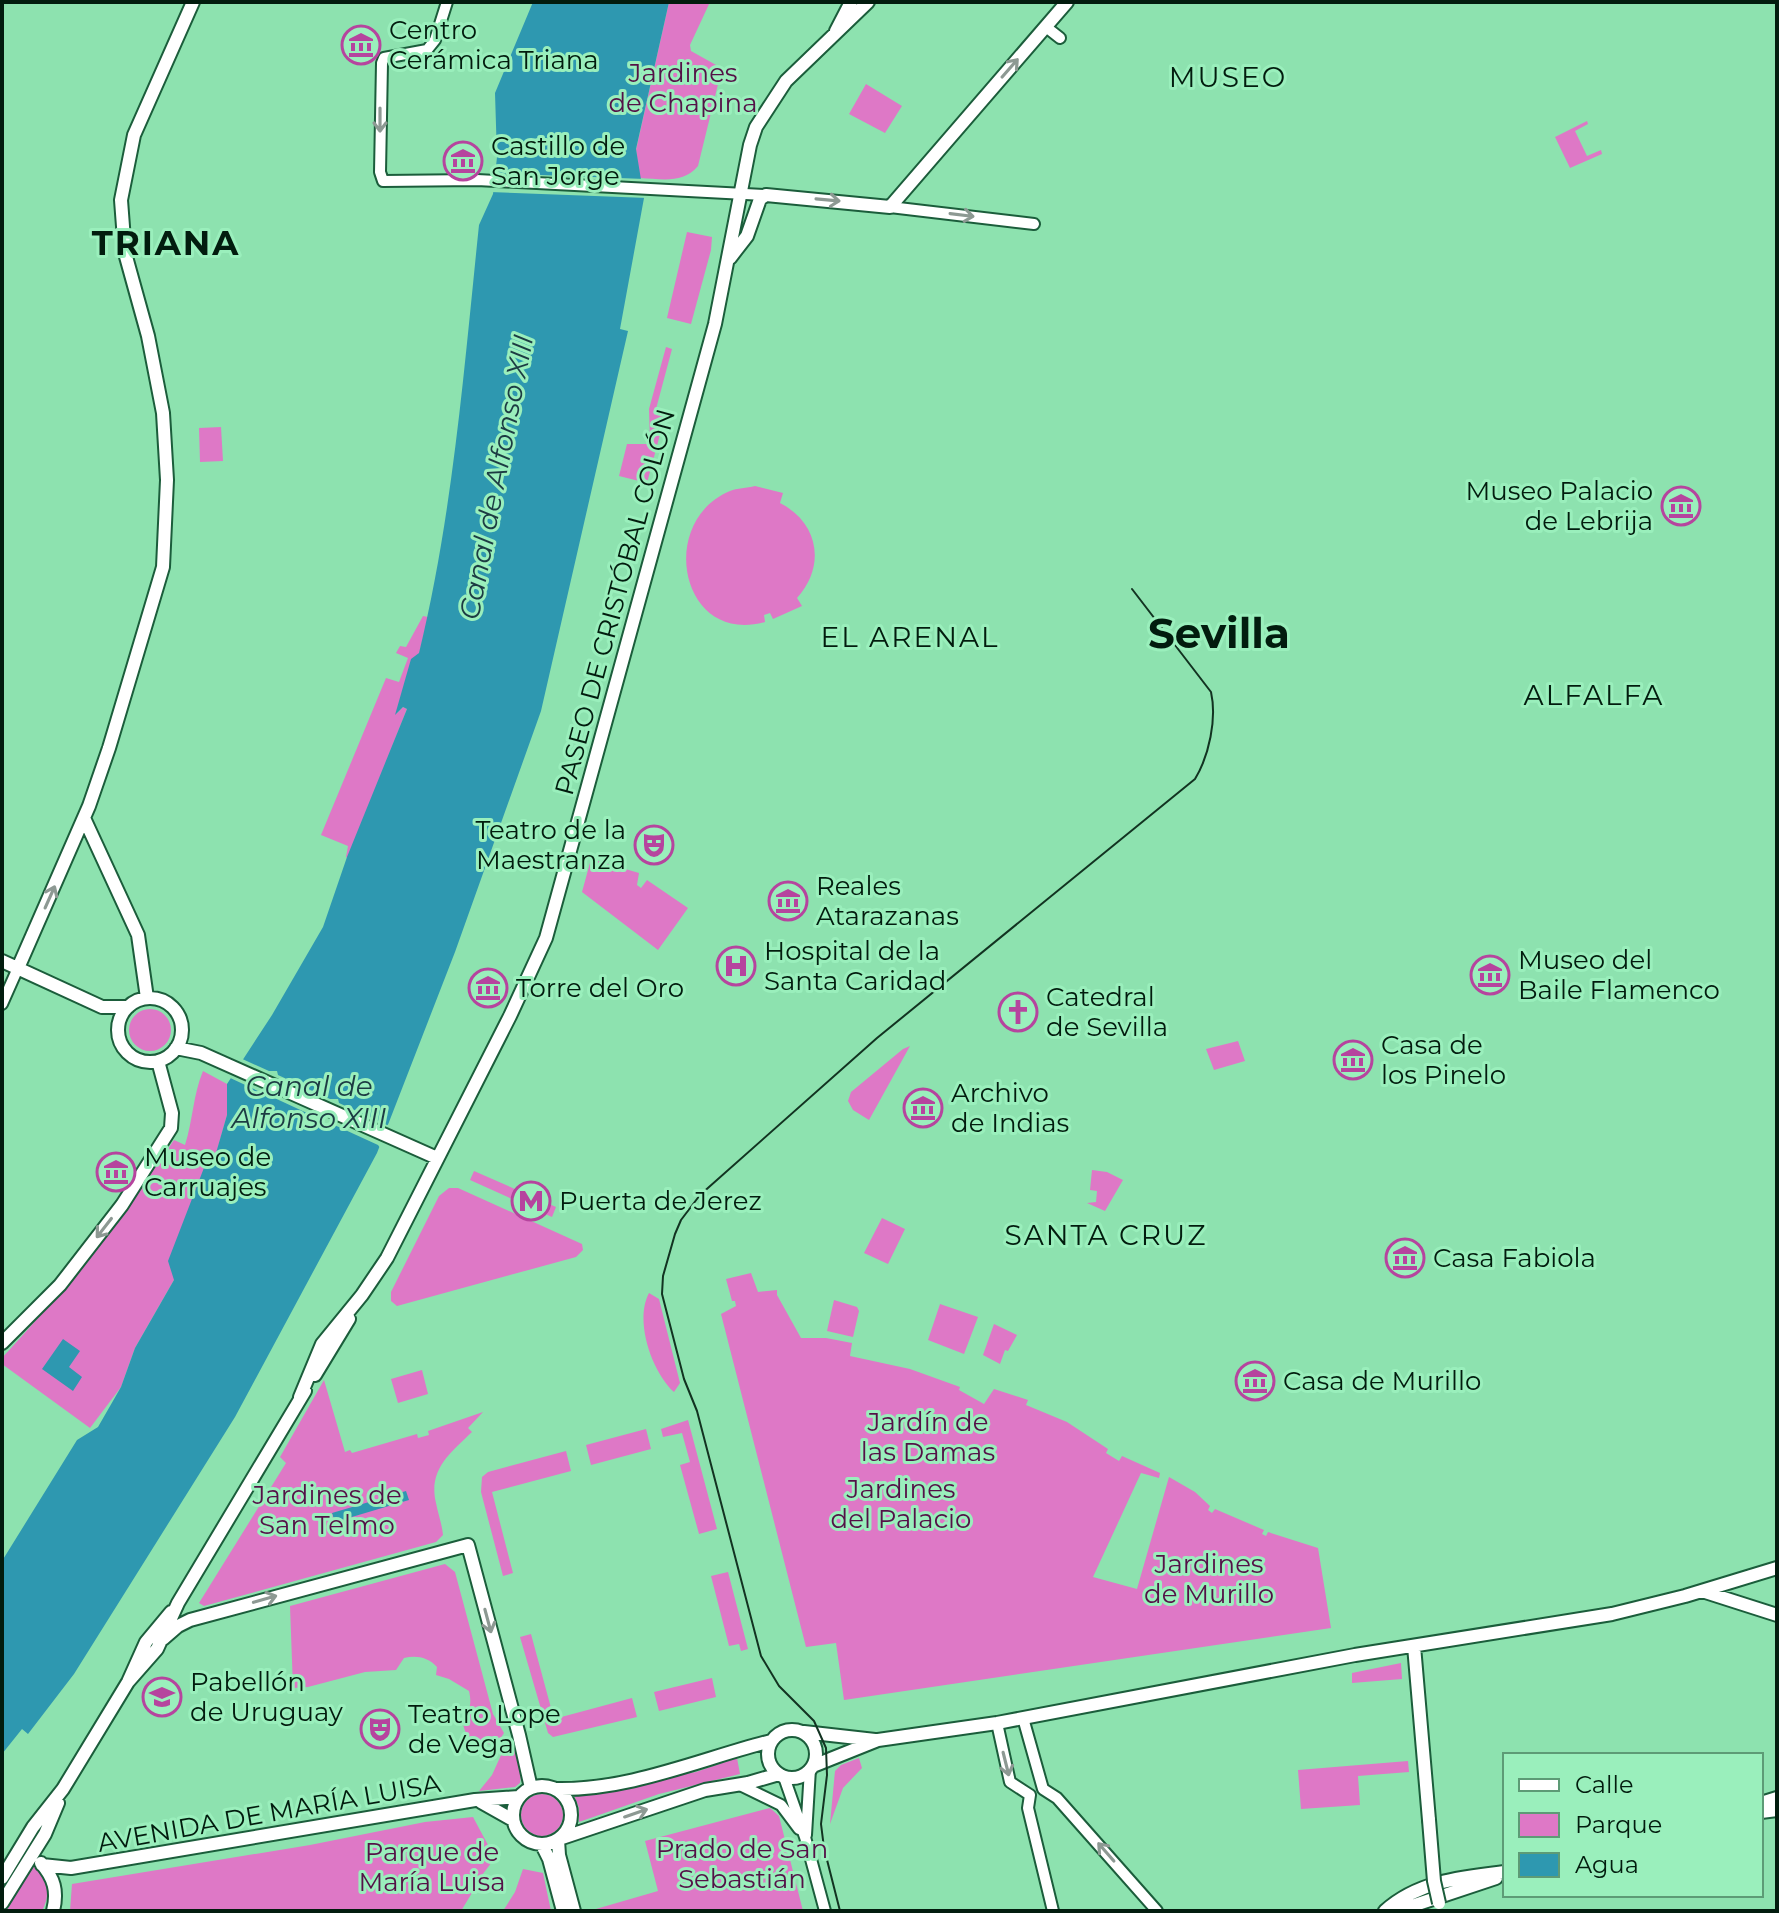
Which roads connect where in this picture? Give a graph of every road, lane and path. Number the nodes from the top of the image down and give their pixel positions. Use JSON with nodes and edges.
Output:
{"nodes":[{"id":1,"x":193,"y":2,"type":"edge"},
{"id":2,"x":447,"y":2,"type":"edge"},
{"id":3,"x":851,"y":2,"type":"edge"},
{"id":4,"x":868,"y":2,"type":"edge"},
{"id":5,"x":1067,"y":2,"type":"edge"},
{"id":6,"x":1046,"y":27,"type":"junction"},
{"id":7,"x":835,"y":34,"type":"junction"},
{"id":8,"x":1060,"y":38,"type":"dead end"},
{"id":9,"x":740,"y":193,"type":"junction"},
{"id":10,"x":766,"y":195,"type":"junction"},
{"id":11,"x":890,"y":207,"type":"junction"},
{"id":12,"x":1034,"y":224,"type":"dead end"},
{"id":13,"x":728,"y":260,"type":"junction"},
{"id":14,"x":84,"y":818,"type":"junction"},
{"id":15,"x":2,"y":961,"type":"edge"},
{"id":16,"x":18,"y":968,"type":"junction"},
{"id":17,"x":147,"y":998,"type":"junction"},
{"id":18,"x":2,"y":1004,"type":"edge"},
{"id":19,"x":102,"y":1007,"type":"junction"},
{"id":20,"x":128,"y":1007,"type":"junction"},
{"id":21,"x":118,"y":1031,"type":"junction"},
{"id":22,"x":178,"y":1042,"type":"junction"},
{"id":23,"x":158,"y":1061,"type":"junction"},
{"id":24,"x":437,"y":1158,"type":"junction"},
{"id":25,"x":2,"y":1343,"type":"edge"},
{"id":26,"x":1777,"y":1568,"type":"edge"},
{"id":27,"x":1758,"y":1573,"type":"junction"},
{"id":28,"x":1708,"y":1589,"type":"junction"},
{"id":29,"x":178,"y":1603,"type":"junction"},
{"id":30,"x":1751,"y":1606,"type":"junction"},
{"id":31,"x":1777,"y":1615,"type":"edge"},
{"id":32,"x":190,"y":1620,"type":"junction"},
{"id":33,"x":163,"y":1639,"type":"junction"},
{"id":34,"x":1414,"y":1646,"type":"junction"},
{"id":35,"x":128,"y":1682,"type":"junction"},
{"id":36,"x":1023,"y":1718,"type":"junction"},
{"id":37,"x":997,"y":1723,"type":"junction"},
{"id":38,"x":804,"y":1732,"type":"junction"},
{"id":39,"x":878,"y":1740,"type":"junction"},
{"id":40,"x":771,"y":1741,"type":"junction"},
{"id":41,"x":812,"y":1768,"type":"junction"},
{"id":42,"x":781,"y":1776,"type":"junction"},
{"id":43,"x":740,"y":1785,"type":"junction"},
{"id":44,"x":531,"y":1788,"type":"junction"},
{"id":45,"x":63,"y":1789,"type":"junction"},
{"id":46,"x":555,"y":1789,"type":"junction"},
{"id":47,"x":1043,"y":1789,"type":"junction"},
{"id":48,"x":1030,"y":1795,"type":"junction"},
{"id":49,"x":519,"y":1797,"type":"junction"},
{"id":50,"x":475,"y":1800,"type":"junction"},
{"id":51,"x":513,"y":1820,"type":"junction"},
{"id":52,"x":805,"y":1837,"type":"junction"},
{"id":53,"x":560,"y":1839,"type":"junction"},
{"id":54,"x":542,"y":1845,"type":"junction"},
{"id":55,"x":16,"y":1854,"type":"junction"},
{"id":56,"x":2,"y":1856,"type":"edge"},
{"id":57,"x":37,"y":1861,"type":"junction"},
{"id":58,"x":71,"y":1868,"type":"junction"},
{"id":59,"x":1503,"y":1873,"type":"edge"},
{"id":60,"x":1503,"y":1874,"type":"edge"},
{"id":61,"x":2,"y":1878,"type":"edge"},
{"id":62,"x":56,"y":1891,"type":"junction"},
{"id":63,"x":2,"y":1903,"type":"edge"},
{"id":64,"x":1439,"y":1904,"type":"edge"},
{"id":65,"x":53,"y":1911,"type":"edge"},
{"id":66,"x":563,"y":1911,"type":"edge"},
{"id":67,"x":574,"y":1911,"type":"edge"},
{"id":68,"x":825,"y":1911,"type":"edge"},
{"id":69,"x":1053,"y":1911,"type":"edge"},
{"id":70,"x":1157,"y":1911,"type":"edge"},
{"id":71,"x":1385,"y":1911,"type":"edge"},
{"id":72,"x":1397,"y":1911,"type":"edge"}],
"edges":[{"from":1,"to":14,"type":"main road"},
{"from":2,"to":9,"type":"street","one_way":true},
{"from":3,"to":7,"type":"main road"},
{"from":4,"to":7,"type":"main road","name":"PASEO DE CRISTÓBAL COLÓN"},
{"from":5,"to":6,"type":"main road"},
{"from":6,"to":8,"type":"street"},
{"from":11,"to":6,"type":"main road","one_way":true},
{"from":7,"to":9,"type":"main road","name":"PASEO DE CRISTÓBAL COLÓN"},
{"from":9,"to":10,"type":"street"},
{"from":9,"to":13,"type":"main road","name":"PASEO DE CRISTÓBAL COLÓN"},
{"from":10,"to":11,"type":"main road","one_way":true},
{"from":10,"to":13,"type":"main road"},
{"from":11,"to":12,"type":"street","one_way":true},
{"from":13,"to":24,"type":"main road","name":"PASEO DE CRISTÓBAL COLÓN"},
{"from":16,"to":14,"type":"main road","one_way":true},
{"from":14,"to":17,"type":"main road"},
{"from":15,"to":16,"type":"main road"},
{"from":16,"to":18,"type":"street"},
{"from":16,"to":19,"type":"main road"},
{"from":17,"to":20,"type":"main road"},
{"from":17,"to":22,"type":"main road"},
{"from":19,"to":20,"type":"main road"},
{"from":19,"to":21,"type":"main road"},
{"from":20,"to":21,"type":"main road"},
{"from":21,"to":23,"type":"main road"},
{"from":22,"to":23,"type":"main road"},
{"from":22,"to":24,"type":"main road"},
{"from":23,"to":25,"type":"main road","one_way":true},
{"from":24,"to":29,"type":"main road","name":"PASEO DE CRISTÓBAL COLÓN"},
{"from":26,"to":27,"type":"main road"},
{"from":27,"to":28,"type":"main road"},
{"from":27,"to":30,"type":"main road"},
{"from":28,"to":30,"type":"main road"},
{"from":28,"to":34,"type":"main road"},
{"from":29,"to":32,"type":"main road"},
{"from":29,"to":33,"type":"main road"},
{"from":29,"to":35,"type":"main road"},
{"from":30,"to":31,"type":"main road"},
{"from":32,"to":33,"type":"main road"},
{"from":32,"to":44,"type":"main road","one_way":true},
{"from":33,"to":35,"type":"main road"},
{"from":34,"to":36,"type":"main road"},
{"from":34,"to":64,"type":"main road","bridge":true},
{"from":35,"to":45,"type":"main road"},
{"from":36,"to":37,"type":"main road"},
{"from":36,"to":47,"type":"street"},
{"from":37,"to":39,"type":"main road"},
{"from":37,"to":48,"type":"street","one_way":true},
{"from":38,"to":39,"type":"main road"},
{"from":38,"to":40,"type":"main road"},
{"from":38,"to":41,"type":"main road"},
{"from":39,"to":41,"type":"main road"},
{"from":40,"to":42,"type":"main road"},
{"from":40,"to":46,"type":"main road"},
{"from":41,"to":42,"type":"main road"},
{"from":41,"to":52,"type":"street"},
{"from":42,"to":43,"type":"main road"},
{"from":42,"to":52,"type":"street"},
{"from":43,"to":52,"type":"street"},
{"from":53,"to":43,"type":"main road","one_way":true},
{"from":44,"to":46,"type":"main road"},
{"from":44,"to":49,"type":"main road"},
{"from":45,"to":55,"type":"main road"},
{"from":45,"to":57,"type":"main road"},
{"from":46,"to":53,"type":"main road"},
{"from":47,"to":48,"type":"street"},
{"from":70,"to":47,"type":"street","one_way":true},
{"from":48,"to":69,"type":"street"},
{"from":49,"to":50,"type":"main road","name":"AVENIDA DE MARÍA LUISA"},
{"from":49,"to":51,"type":"main road"},
{"from":50,"to":51,"type":"main road","name":"AVENIDA DE MARÍA LUISA"},
{"from":50,"to":58,"type":"main road","name":"AVENIDA DE MARÍA LUISA"},
{"from":51,"to":54,"type":"main road"},
{"from":52,"to":68,"type":"street"},
{"from":53,"to":54,"type":"main road"},
{"from":53,"to":67,"type":"main road"},
{"from":54,"to":66,"type":"main road"},
{"from":55,"to":56,"type":"main road","name":"AVENIDA DE MARÍA LUISA"},
{"from":55,"to":57,"type":"main road","name":"AVENIDA DE MARÍA LUISA"},
{"from":55,"to":61,"type":"main road"},
{"from":57,"to":58,"type":"main road","name":"AVENIDA DE MARÍA LUISA"},
{"from":57,"to":62,"type":"main road"},
{"from":57,"to":63,"type":"main road"},
{"from":58,"to":62,"type":"main road"},
{"from":59,"to":71,"type":"main road"},
{"from":60,"to":64,"type":"main road"},
{"from":62,"to":65,"type":"main road"},
{"from":64,"to":72,"type":"main road"}]}
